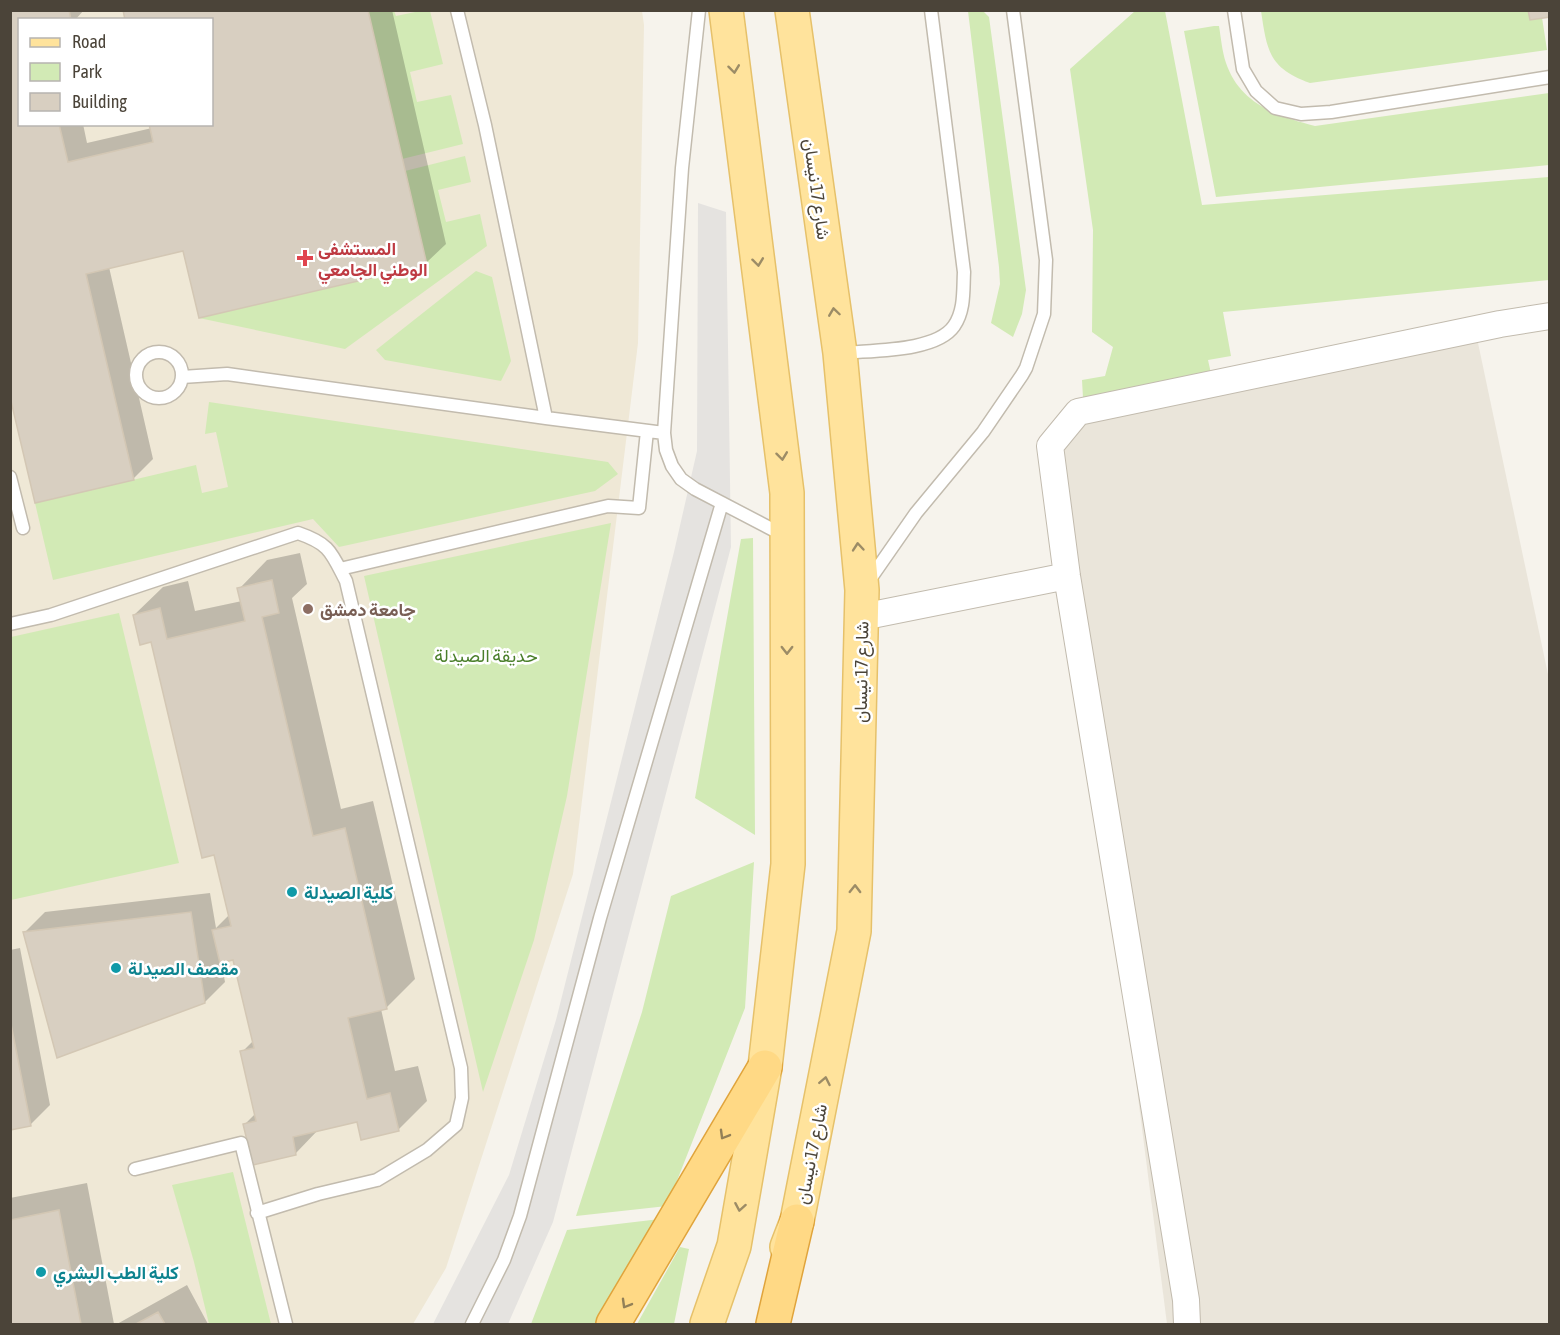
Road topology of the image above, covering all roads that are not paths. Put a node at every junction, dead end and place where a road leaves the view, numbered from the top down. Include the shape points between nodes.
1 (457, 10) edge
2 (699, 10) edge
3 (726, 10) edge
4 (792, 10) edge
5 (931, 10) edge
6 (1013, 10) edge
7 (1234, 10) edge
8 (1550, 77) edge
9 (1550, 316) edge
10 (840, 353) junction
11 (182, 377) dead end
12 (546, 418) junction
13 (646, 431) junction
14 (664, 433) junction
15 (10, 477) edge
16 (722, 503) junction
17 (23, 528) dead end
18 (787, 537) junction
19 (340, 569) junction
20 (1067, 576) junction
21 (862, 604) junction
22 (10, 624) edge
23 (765, 1067) junction
24 (135, 1168) dead end
25 (257, 1213) junction
26 (797, 1221) junction
27 (286, 1324) edge
28 (472, 1324) edge
29 (614, 1324) edge
30 (707, 1324) edge
31 (757, 1324) edge
32 (773, 1324) edge
33 (1187, 1324) edge

1 - 12 lane
2 - 14 lane via 682,168
3 -> 18 main road via 785,481
10 -> 4 main road, شارع 17 نيسان
5 - 10 lane via 964,272 963,302 954,326 932,342
6 - 21 lane via 1046,260 1044,314 1022,375 983,432 916,513
7 - 8 lane via 1243,69 1256,91 1275,108 1301,114
9 - 20 street via 1078,412 1050,446
21 -> 10 main road, شارع 17 نيسان
11 - 12 lane via 227,374
12 - 13 lane
13 - 14 lane
13 - 19 lane via 639,508 609,506
14 - 16 lane via 666,450 681,479
15 - 17 lane
16 - 18 lane
16 - 28 lane via 600,918 520,1215 504,1260
18 -> 23 main road via 788,864
19 - 22 lane via 319,540 298,532 51,615
19 - 25 lane via 346,581 461,1068 462,1098 456,1125 427,1149 377,1180
20 - 21 street
20 - 33 street
26 -> 21 main road, شارع 17 نيسان via 854,931
23 -> 29 highway
23 -> 30 main road via 734,1246
24 - 25 lane via 241,1143
25 - 27 lane
26 - 31 main road, شارع 17 نيسان
26 - 32 highway

